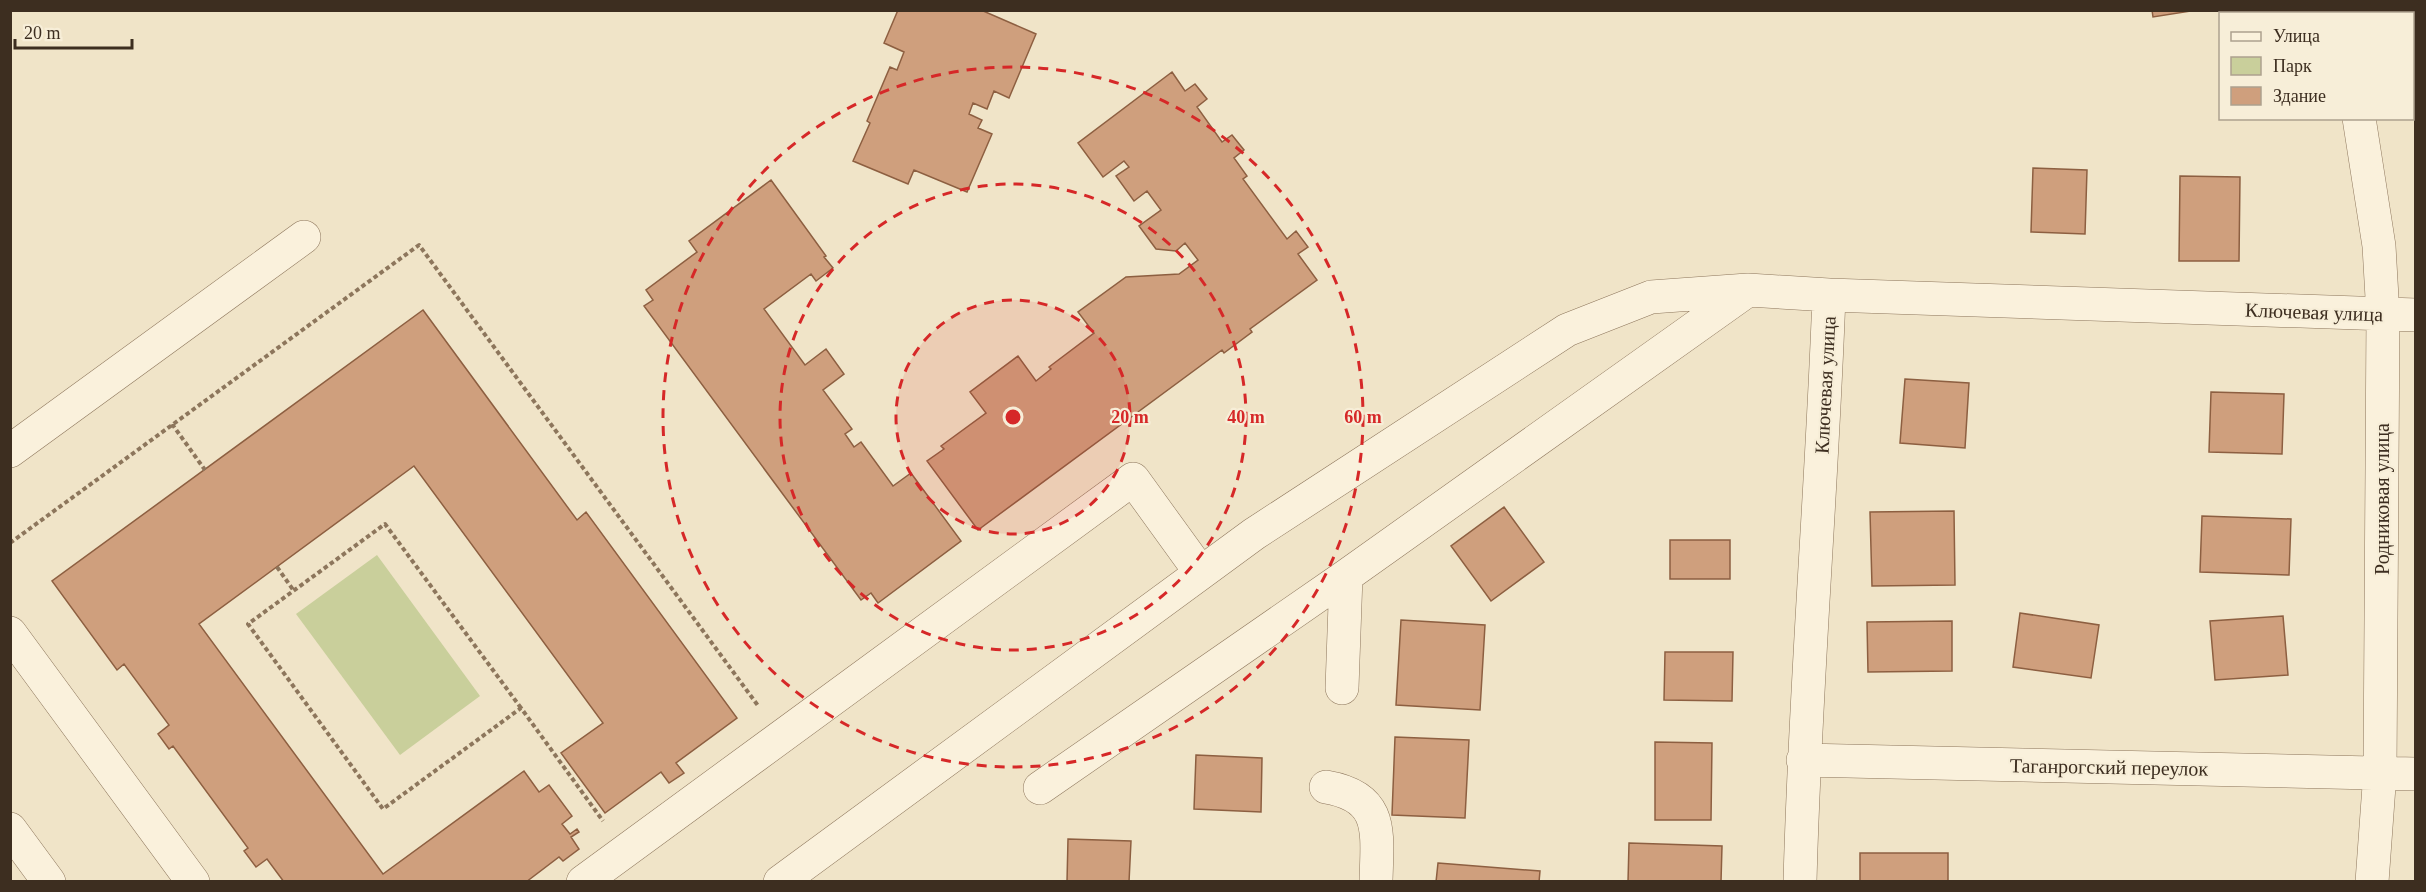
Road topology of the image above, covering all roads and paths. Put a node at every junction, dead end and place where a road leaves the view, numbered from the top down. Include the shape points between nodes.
1 (2359, 120) edge
2 (304, 237) dead end
3 (1748, 290) junction
4 (1829, 294) junction
5 (2383, 315) junction
6 (2415, 315) edge
7 (172, 424) junction
8 (10, 452) edge
9 (205, 470) dead end
10 (10, 543) edge
11 (277, 567) dead end
12 (1201, 573) junction
13 (1346, 576) junction
14 (294, 591) junction
15 (10, 633) edge
16 (1342, 688) dead end
17 (521, 708) junction
18 (780, 737) junction
19 (1803, 760) junction
20 (2380, 772) junction
21 (2415, 774) edge
22 (1326, 787) dead end
23 (1040, 788) dead end
24 (10, 829) edge
25 (625, 850) junction
26 (49, 882) edge
27 (193, 882) edge
28 (583, 882) edge
29 (780, 882) edge
30 (1376, 882) edge
31 (1800, 882) edge
32 (2372, 882) edge

1 - 5 street, Родниковая улица via 2379,246
2 - 8 street
3 - 4 street
3 - 12 street via 1651,297 1567,330 1254,534
3 - 13 street
4 - 5 street, Ключевая улица
4 - 19 street, Ключевая улица
5 - 6 street, Ключевая улица
5 - 20 street, Родниковая улица
7 - 9 path
7 - 10 path
7 - 18 path via 419,245
11 - 14 path
12 - 18 street via 1132,479
12 - 29 street
13 - 16 street
13 - 23 street
14 - 17 path via 385,524
14 - 17 path via 248,624 384,809
15 - 27 street
17 - 25 path
18 - 25 street
19 - 20 street, Таганрогский переулок
19 - 31 street, Ключевая улица
20 - 21 street, Таганрогский переулок
20 - 32 street, Родниковая улица
22 - 30 street via 1346,790 1367,804 1377,831
24 - 26 street
25 - 28 street

